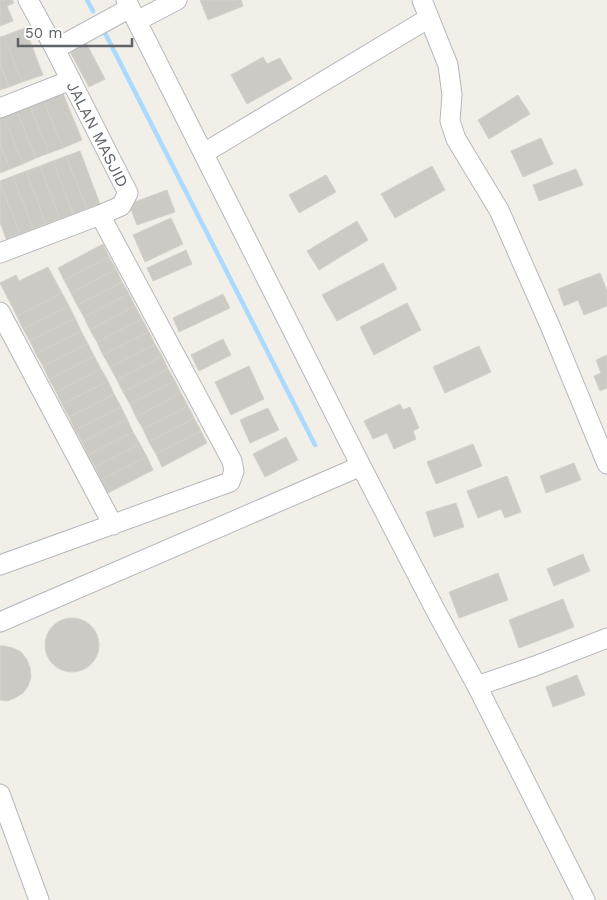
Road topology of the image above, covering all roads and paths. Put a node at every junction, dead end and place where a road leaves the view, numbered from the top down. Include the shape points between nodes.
1 (28, 0) edge
2 (177, 0) edge
3 (422, 0) edge
4 (131, 10) edge
5 (429, 18) junction
6 (55, 49) junction
7 (71, 80) junction
8 (0, 108) edge
9 (204, 153) junction
10 (100, 215) junction
11 (0, 253) edge
12 (0, 312) edge
13 (607, 464) edge
14 (361, 466) junction
15 (113, 525) junction
16 (1, 563) edge
17 (0, 622) edge
18 (607, 638) edge
19 (477, 686) junction
20 (0, 794) edge
21 (39, 900) edge
22 (585, 900) edge

1 - 6 street, JALAN MASJID
2 - 4 street
3 - 5 street
4 - 6 street
4 - 9 street
5 - 9 street
5 - 13 street via 448,65 452,96 450,121 456,139 499,210
6 - 7 street, JALAN MASJID
7 - 8 street
7 - 10 street, JALAN MASJID via 128,193 121,206
9 - 14 street
10 - 11 street, JALAN MASJID
10 - 15 street via 232,460 234,471 230,482
12 - 15 street
14 - 17 street
14 - 19 street
15 - 16 street
18 - 19 street
19 - 22 street
20 - 21 street

